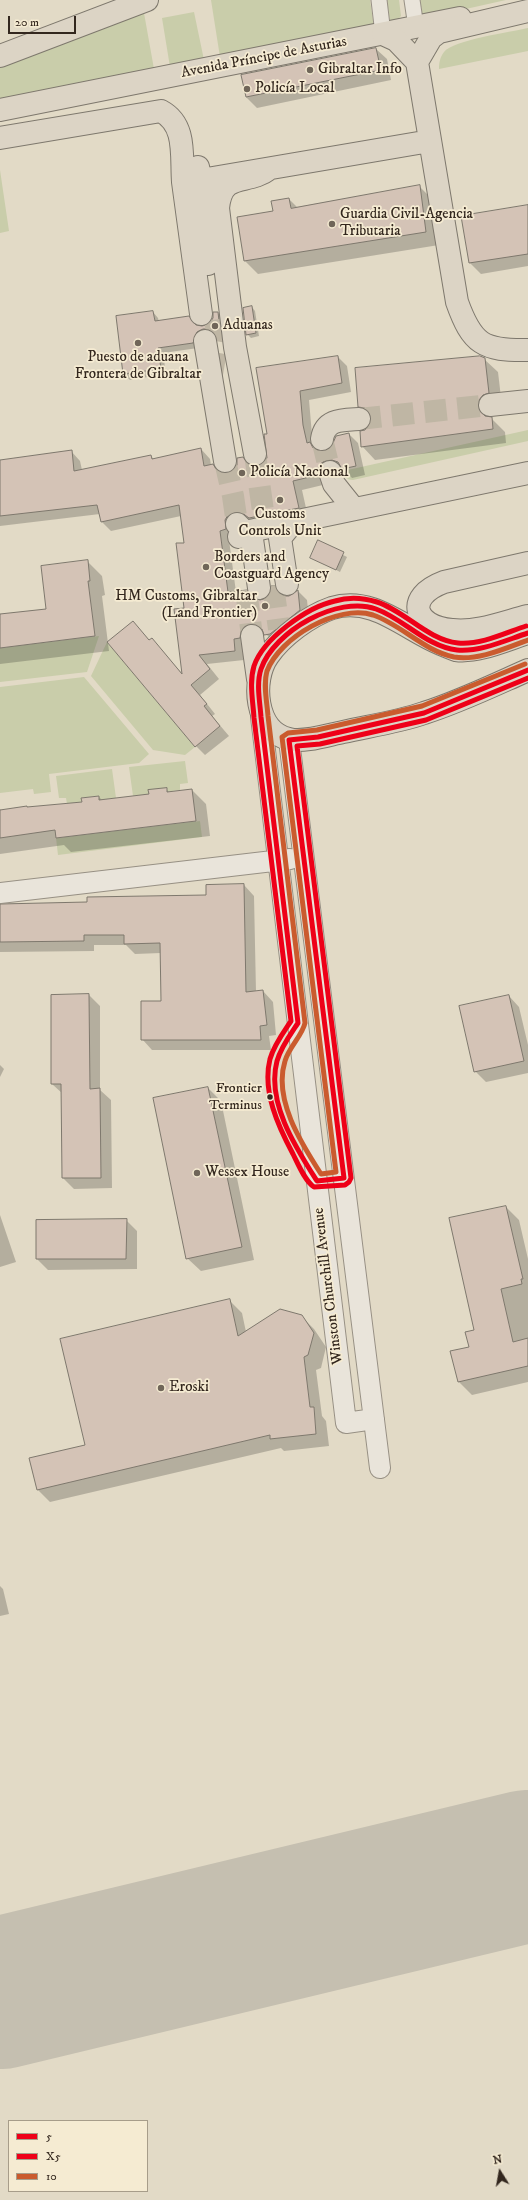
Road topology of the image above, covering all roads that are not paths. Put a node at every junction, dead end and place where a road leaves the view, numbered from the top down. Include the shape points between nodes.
1 (147, 0) edge
2 (378, 0) edge
3 (412, 0) edge
4 (528, 4) edge
5 (528, 12) edge
6 (416, 27) junction
7 (383, 34) junction
8 (0, 56) edge
9 (417, 62) junction
10 (0, 110) edge
11 (0, 138) edge
12 (430, 141) junction
13 (184, 154) junction
14 (269, 169) junction
15 (201, 180) junction
16 (204, 341) dead end
17 (528, 350) edge
18 (528, 401) edge
19 (490, 405) tunnel mouth
20 (359, 418) tunnel mouth
21 (322, 439) dead end
22 (255, 454) tunnel mouth
23 (225, 461) tunnel mouth
24 (330, 472) tunnel mouth
25 (528, 473) edge
26 (354, 509) junction
27 (294, 521) junction
28 (267, 522) junction
29 (528, 564) edge
30 (266, 587) junction
31 (528, 616) edge
32 (528, 633) edge
33 (528, 670) edge
34 (262, 717) junction
35 (289, 740) junction
36 (304, 857) junction
37 (278, 861) junction
38 (0, 894) edge
39 (374, 1419) junction
40 (380, 1468) dead end

1 - 8 main road
2 - 7 street
3 - 6 street
4 - 6 main road, Avenida Príncipe de Asturias
5 - 9 main road via 439,32 431,38
6 - 7 main road, Avenida Príncipe de Asturias
7 - 9 main road via 396,40
7 - 10 main road, Avenida Príncipe de Asturias
9 - 12 main road
11 - 13 main road via 160,111 171,117 177,126
12 - 14 main road
12 - 17 main road via 457,302 465,325 488,347 501,351
13 - 15 main road via 193,160
13 - 15 main road via 183,182 207,313
14 - 15 main road
14 - 22 main road via 254,177 236,180 225,187 219,194 218,208 236,354
16 - 23 main road
18 - 19 main road
20 - 21 main road via 340,420 331,424 324,430
24 - 26 main road via 334,484
25 - 26 main road
26 - 27 main road
27 - 28 main road
27 - 30 main road via 280,538
28 - 30 main road
28 - 30 main road via 240,531
29 - 31 main road via 437,585 422,594 418,604 420,614 428,624 454,630 469,630
32 - 34 main road, Winston Churchill Avenue via 482,648 456,650 432,640 376,609 354,606 332,608 277,634 261,668 258,681
33 - 35 main road via 424,713 318,738
34 - 35 main road via 272,732
34 - 37 street, Winston Churchill Avenue
35 - 36 street, Winston Churchill Avenue
36 - 37 street
36 - 39 street, Winston Churchill Avenue
37 - 38 street
37 - 39 street, Winston Churchill Avenue via 346,1423
39 - 40 street, Winston Churchill Avenue

